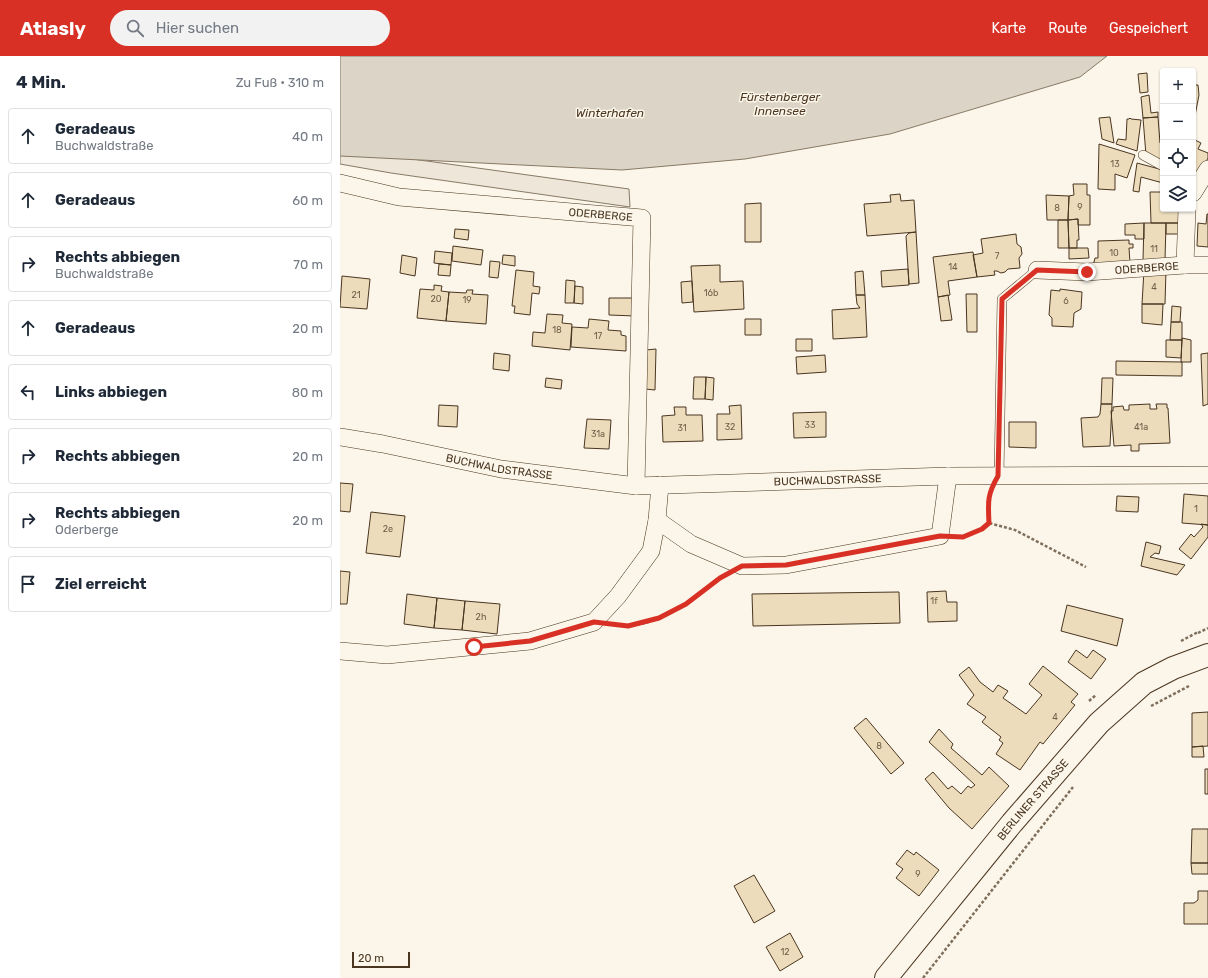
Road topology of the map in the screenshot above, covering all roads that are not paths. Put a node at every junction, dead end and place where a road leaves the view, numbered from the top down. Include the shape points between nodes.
1 (1143, 156) dead end
2 (1160, 164) edge
3 (1208, 170) edge
4 (340, 183) edge
5 (1196, 185) edge
6 (1187, 212) edge
7 (1185, 265) junction
8 (1208, 265) edge
9 (1037, 270) joint
10 (340, 437) edge
11 (1208, 475) edge
12 (948, 476) junction
13 (998, 476) junction
14 (660, 485) junction
15 (636, 486) junction
16 (657, 520) junction
17 (340, 651) edge
18 (1208, 655) edge
19 (886, 978) edge

1 - 2 lane
3 - 5 street
4 - 15 street, ODERBERGE via 399,197 642,218
6 - 7 street
7 - 8 street, ODERBERGE
7 - 9 street, ODERBERGE via 1087,272
9 - 13 lane via 1002,299
10 - 15 street, BUCHWALDSTRASSE via 501,469
11 - 13 street, BUCHWALDSTRASSE
12 - 13 street, BUCHWALDSTRASSE
12 - 14 street, BUCHWALDSTRASSE
12 - 16 street via 940,536 786,565 742,566 691,544
14 - 15 street, BUCHWALDSTRASSE
14 - 16 street
16 - 17 street via 652,551 618,596 594,622 530,641 387,655
18 - 19 main road, BERLINER STRASSE via 1173,668 1144,683 1099,723 1012,823

